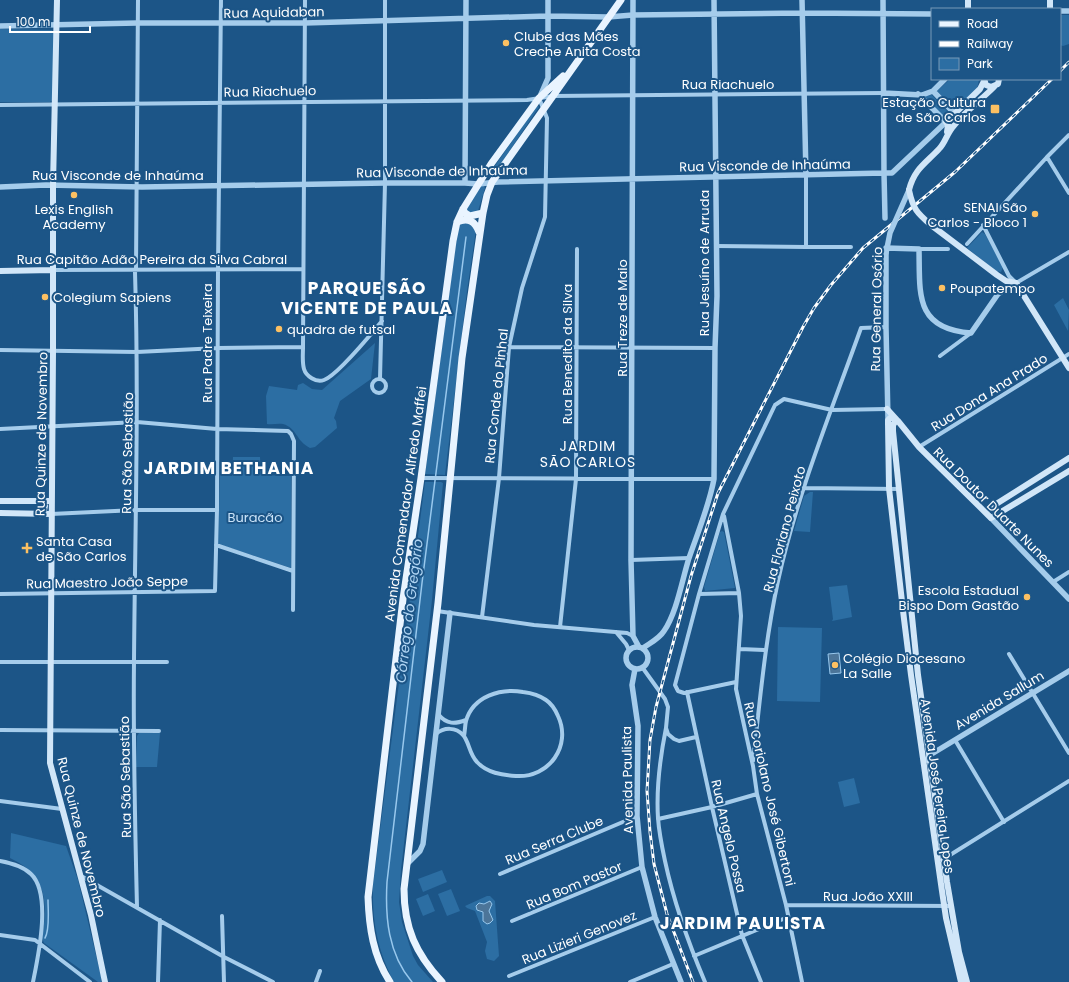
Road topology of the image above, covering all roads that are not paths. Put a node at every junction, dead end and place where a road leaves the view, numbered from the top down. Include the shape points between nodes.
1 (57, 0) edge
2 (138, 0) edge
3 (221, 0) edge
4 (305, 0) edge
5 (385, 0) edge
6 (466, 0) edge
7 (548, 0) edge
8 (621, 0) edge
9 (633, 0) edge
10 (714, 0) edge
11 (802, 0) edge
12 (883, 0) edge
13 (802, 13) junction
14 (883, 13) junction
15 (714, 14) junction
16 (931, 14) edge
17 (633, 15) junction
18 (548, 16) junction
19 (608, 17) junction
20 (466, 19) junction
21 (385, 21) junction
22 (137, 23) junction
23 (305, 23) junction
24 (221, 24) junction
25 (0, 26) edge
26 (57, 26) junction
27 (574, 66) junction
28 (944, 80) edge
29 (984, 80) edge
30 (999, 80) edge
31 (994, 87) junction
32 (933, 91) junction
33 (884, 93) junction
34 (804, 94) junction
35 (918, 94) junction
36 (714, 95) junction
37 (553, 96) junction
38 (633, 96) junction
39 (539, 98) junction
40 (466, 100) junction
41 (385, 101) junction
42 (305, 102) junction
43 (137, 103) junction
44 (220, 103) junction
45 (0, 105) edge
46 (54, 105) junction
47 (544, 109) junction
48 (955, 114) junction
49 (946, 122) junction
50 (1069, 136) edge
51 (942, 145) junction
52 (1047, 157) junction
53 (884, 174) junction
54 (806, 175) junction
55 (716, 177) junction
56 (632, 178) junction
57 (546, 181) junction
58 (492, 182) junction
59 (385, 183) junction
60 (465, 183) junction
61 (304, 184) junction
62 (478, 184) junction
63 (53, 185) junction
64 (219, 186) junction
65 (0, 187) edge
66 (136, 187) junction
67 (909, 190) junction
68 (1069, 193) edge
69 (463, 210) junction
70 (483, 213) junction
71 (885, 218) dead end
72 (457, 222) junction
73 (983, 225) junction
74 (480, 232) junction
75 (967, 244) dead end
76 (716, 246) junction
77 (806, 247) junction
78 (851, 247) dead end
79 (919, 249) junction
80 (948, 249) dead end
81 (577, 250) dead end
82 (886, 251) junction
83 (1069, 252) edge
84 (218, 269) junction
85 (303, 269) junction
86 (53, 270) junction
87 (136, 270) junction
88 (0, 271) edge
89 (1016, 283) junction
90 (382, 320) junction
91 (886, 327) junction
92 (971, 333) junction
93 (303, 347) junction
94 (509, 347) junction
95 (576, 347) junction
96 (218, 348) junction
97 (633, 348) junction
98 (715, 348) junction
99 (0, 350) edge
100 (53, 351) junction
101 (137, 352) junction
102 (1069, 354) edge
103 (940, 356) dead end
104 (1063, 358) junction
105 (1069, 368) edge
106 (380, 379) dead end
107 (887, 409) junction
108 (832, 410) junction
109 (137, 422) junction
110 (892, 422) junction
111 (52, 426) junction
112 (0, 429) edge
113 (217, 429) junction
114 (919, 447) junction
115 (1069, 458) edge
116 (1069, 471) edge
117 (425, 478) junction
118 (447, 478) junction
119 (498, 478) junction
120 (714, 478) junction
121 (576, 479) junction
122 (632, 479) junction
123 (803, 488) junction
124 (889, 488) junction
125 (899, 489) junction
126 (0, 501) edge
127 (41, 501) junction
128 (51, 501) junction
129 (136, 510) junction
130 (217, 510) junction
131 (985, 511) junction
132 (0, 513) edge
133 (40, 514) junction
134 (51, 514) junction
135 (724, 514) junction
136 (991, 518) junction
137 (216, 545) junction
138 (689, 558) junction
139 (631, 560) junction
140 (293, 571) junction
141 (1069, 572) edge
142 (1053, 582) junction
143 (135, 591) junction
144 (215, 591) joint
145 (51, 593) junction
146 (739, 593) junction
147 (0, 594) edge
148 (699, 594) junction
149 (1069, 599) edge
150 (293, 610) dead end
151 (436, 611) junction
152 (450, 613) junction
153 (482, 617) junction
154 (560, 627) junction
155 (616, 632) junction
156 (633, 636) junction
157 (641, 648) junction
158 (740, 649) junction
159 (629, 650) junction
160 (765, 650) junction
161 (1009, 654) dead end
162 (0, 662) edge
163 (50, 662) junction
164 (134, 662) junction
165 (167, 662) dead end
166 (642, 668) junction
167 (635, 669) junction
168 (1069, 671) edge
169 (911, 675) junction
170 (918, 675) junction
171 (736, 682) junction
172 (687, 692) junction
173 (1032, 692) junction
174 (438, 714) junction
175 (466, 720) junction
176 (666, 728) junction
177 (0, 730) edge
178 (50, 731) junction
179 (159, 731) dead end
180 (134, 732) junction
181 (436, 734) junction
182 (464, 736) junction
183 (696, 737) junction
184 (954, 740) junction
185 (1069, 753) edge
186 (930, 755) junction
187 (753, 766) junction
188 (924, 766) junction
189 (1069, 781) edge
190 (757, 794) junction
191 (0, 801) edge
192 (712, 807) junction
193 (62, 809) junction
194 (637, 816) junction
195 (658, 819) junction
196 (1004, 822) junction
197 (941, 860) junction
198 (0, 861) edge
199 (407, 865) junction
200 (642, 867) junction
201 (500, 874) dead end
202 (80, 875) junction
203 (786, 905) junction
204 (947, 906) junction
205 (137, 907) junction
206 (222, 916) dead end
207 (655, 917) junction
208 (788, 917) junction
209 (160, 920) junction
210 (512, 922) dead end
211 (0, 935) edge
212 (742, 935) junction
213 (41, 944) junction
214 (694, 956) junction
215 (224, 957) junction
216 (673, 964) junction
217 (320, 971) dead end
218 (509, 976) dead end
219 (33, 982) edge
220 (90, 982) edge
221 (105, 982) edge
222 (158, 982) edge
223 (224, 982) edge
224 (273, 982) edge
225 (316, 982) edge
226 (390, 982) edge
227 (442, 982) edge
228 (630, 982) edge
229 (681, 982) edge
230 (705, 982) edge
231 (761, 982) edge
232 (802, 982) edge
233 (961, 982) edge
234 (967, 982) edge

1 - 26 main road, Rua Quinze de Novembro
2 - 22 street, Rua São Sebastião
3 - 24 street, Rua Padre Teixeira
4 - 23 street
5 - 21 street
6 - 20 street
7 - 18 street
8 - 19 main road, Avenida Comendador Alfredo Maffei
9 - 17 street, Rua Treze de Maio
10 - 15 street, Rua Jesuíno de Arruda
11 - 13 street
12 - 14 street
13 - 14 street, Rua Aquidaban
13 - 15 street, Rua Aquidaban
13 - 34 street
14 - 16 street, Rua Aquidaban
14 - 33 street
15 - 17 street, Rua Aquidaban
15 - 36 street, Rua Jesuíno de Arruda
17 - 19 street, Rua Aquidaban
17 - 38 street, Rua Treze de Maio
18 - 19 street, Rua Aquidaban
18 - 20 street, Rua Aquidaban
18 - 39 street via 548,78
19 - 27 main road, Avenida Comendador Alfredo Maffei
20 - 21 street, Rua Aquidaban
20 - 40 street
21 - 23 street, Rua Aquidaban
21 - 41 street
22 - 24 street, Rua Aquidaban
22 - 26 street, Rua Aquidaban
22 - 43 street, Rua São Sebastião
23 - 24 street, Rua Aquidaban
23 - 42 street
24 - 44 street, Rua Padre Teixeira
25 - 26 street, Rua Aquidaban
26 - 46 main road, Rua Quinze de Novembro
27 - 37 main road, Avenida Comendador Alfredo Maffei
27 - 39 main road, Avenida Comendador Alfredo Maffei
28 - 32 street
29 - 31 main road via 986,85
29 - 48 main road via 980,89
30 - 31 main road
31 - 51 main road via 955,124
32 - 35 street, Rua Riachuelo
32 - 48 street
33 - 34 street, Rua Riachuelo
33 - 35 street, Rua Riachuelo
33 - 53 street
34 - 36 street, Rua Riachuelo
34 - 54 street
35 - 49 street
36 - 38 street, Rua Riachuelo
36 - 55 street, Rua Jesuíno de Arruda
37 - 38 street, Rua Riachuelo
37 - 39 street, Rua Riachuelo
37 - 47 main road, Avenida Comendador Alfredo Maffei
38 - 56 street, Rua Treze de Maio
39 - 40 street, Rua Riachuelo
39 - 47 street
39 - 62 main road, Avenida Comendador Alfredo Maffei
40 - 41 street, Rua Riachuelo
40 - 60 street
41 - 42 street, Rua Riachuelo
41 - 59 street
42 - 44 street, Rua Riachuelo
42 - 61 street
43 - 44 street, Rua Riachuelo
43 - 46 street, Rua Riachuelo
43 - 66 street, Rua São Sebastião
44 - 64 street, Rua Padre Teixeira
45 - 46 street, Rua Riachuelo
46 - 63 main road, Rua Quinze de Novembro
47 - 57 street, Rua Conde do Pinhal via 547,118
47 - 58 main road, Avenida Comendador Alfredo Maffei
48 - 49 main road
49 - 51 main road via 948,128
49 - 53 street via 892,172
50 - 52 street
51 - 67 main road via 919,168
52 - 68 street
52 - 73 street
53 - 54 street, Rua Visconde de Inhaúma
53 - 71 street
54 - 55 street, Rua Visconde de Inhaúma
54 - 77 street
55 - 56 street, Rua Visconde de Inhaúma
55 - 76 street, Rua Jesuíno de Arruda
56 - 57 street, Rua Visconde de Inhaúma
56 - 97 street, Rua Treze de Maio
57 - 58 street, Rua Visconde de Inhaúma
57 - 94 street, Rua Conde do Pinhal via 546,217 522,288
58 - 62 street, Rua Visconde de Inhaúma
58 - 70 main road, Avenida Comendador Alfredo Maffei
59 - 60 street, Rua Visconde de Inhaúma
59 - 61 street, Rua Visconde de Inhaúma
59 - 90 street
60 - 62 street, Rua Visconde de Inhaúma
61 - 64 street, Rua Visconde de Inhaúma
61 - 85 street
62 - 69 main road, Avenida Comendador Alfredo Maffei
63 - 65 street, Rua Visconde de Inhaúma
63 - 66 street, Rua Visconde de Inhaúma
63 - 86 main road, Rua Quinze de Novembro
64 - 66 street, Rua Visconde de Inhaúma
64 - 84 street, Rua Padre Teixeira
66 - 87 street, Rua São Sebastião
67 - 82 street, Rua General Osório, bridge via 890,233
67 - 89 main road, bridge via 916,212 997,275 1006,281
69 - 70 main road via 470,216
69 - 72 main road, Avenida Comendador Alfredo Maffei
70 - 74 main road, Avenida Comendador Alfredo Maffei
72 - 74 main road via 468,220 476,224
72 - 117 main road, Avenida Comendador Alfredo Maffei
73 - 75 street
73 - 89 street via 1009,276
74 - 118 main road, Avenida Comendador Alfredo Maffei
76 - 77 street
76 - 98 street, Rua Jesuíno de Arruda
77 - 78 street
79 - 80 street
79 - 82 street
79 - 92 street via 920,293 927,312 934,321 945,328
81 - 95 street, Rua Benedito da Silva
82 - 91 street, Rua General Osório
83 - 89 street
84 - 85 street, Rua Capitão Adão Pereira da Silva Cabral
84 - 87 street, Rua Capitão Adão Pereira da Silva Cabral
84 - 96 street, Rua Padre Teixeira
85 - 93 street
86 - 87 street, Rua Capitão Adão Pereira da Silva Cabral
86 - 88 main road, Rua Capitão Adão Pereira da Silva Cabral
86 - 100 main road, Rua Quinze de Novembro
87 - 101 street, Rua São Sebastião
89 - 92 street via 998,294
89 - 104 main road
90 - 93 street via 345,362 324,380 311,378 304,370
90 - 106 street
91 - 107 street, Rua General Osório
91 - 108 street, Rua Floriano Peixoto via 861,328
92 - 103 street
93 - 96 street
94 - 95 street
94 - 119 street, Rua Conde do Pinhal
95 - 97 street
95 - 121 street, Rua Benedito da Silva
96 - 101 street
96 - 113 street, Rua Padre Teixeira
97 - 98 street
97 - 122 street, Rua Treze de Maio
98 - 120 street, Rua Jesuíno de Arruda
99 - 100 street
100 - 101 street
100 - 111 main road, Rua Quinze de Novembro
101 - 109 street, Rua São Sebastião
102 - 104 street, Rua Dona Ana Prado
104 - 105 main road
104 - 114 street, Rua Dona Ana Prado
107 - 108 street
107 - 110 main road
107 - 110 street, Avenida José Pereira Lopes
108 - 123 street, Rua Floriano Peixoto
108 - 135 street via 784,399 779,401
109 - 111 street
109 - 113 street
109 - 129 street, Rua São Sebastião
110 - 114 main road, Rua Doutor Duarte Nunes via 905,429
110 - 124 main road, Avenida José Pereira Lopes
110 - 125 main road, Avenida José Pereira Lopes
111 - 112 street
111 - 128 main road, Rua Quinze de Novembro
113 - 130 street, Rua Padre Teixeira
113 - 140 street via 288,431 291,434 294,441
114 - 131 main road, Rua Doutor Duarte Nunes
115 - 131 main road
116 - 136 main road
117 - 118 street
117 - 226 main road, Avenida Comendador Alfredo Maffei via 403,599 368,897 369,923 377,958
118 - 119 street
118 - 151 main road, Avenida Comendador Alfredo Maffei
119 - 121 street
119 - 153 street, Rua Conde do Pinhal
120 - 122 street
120 - 138 street
121 - 122 street
121 - 154 street, Rua Benedito da Silva
122 - 139 street, Rua Treze de Maio
123 - 124 street
123 - 160 street, Rua Floriano Peixoto via 778,580
124 - 125 street
124 - 169 main road, Avenida José Pereira Lopes
125 - 170 main road, Avenida José Pereira Lopes
126 - 127 main road
127 - 128 main road
127 - 133 main road via 45,506
128 - 134 main road, Rua Quinze de Novembro
129 - 130 street
129 - 134 street
129 - 143 street, Rua São Sebastião
130 - 137 street, Rua Padre Teixeira
131 - 136 main road, Rua Doutor Duarte Nunes
132 - 133 main road
133 - 134 main road
134 - 145 main road, Rua Quinze de Novembro
135 - 146 street, Rua Coriolano José Gibertoni
135 - 148 street
136 - 142 street, Rua Doutor Duarte Nunes
137 - 140 street
137 - 144 street, Rua Padre Teixeira
138 - 139 street
138 - 157 street via 671,618 664,632
139 - 156 street, Rua Treze de Maio
140 - 150 street
141 - 142 street
142 - 149 street, Rua Doutor Duarte Nunes
143 - 144 street, Rua Maestro João Seppe
143 - 145 street, Rua Maestro João Seppe
143 - 164 street, Rua São Sebastião
145 - 147 street, Rua Maestro João Seppe
145 - 163 main road, Rua Quinze de Novembro
146 - 148 street
146 - 158 street, Rua Coriolano José Gibertoni
148 - 172 street via 675,681 678,691
151 - 152 street
151 - 199 main road, Avenida Comendador Alfredo Maffei
152 - 153 street
152 - 174 street
153 - 154 street
154 - 155 street
155 - 156 street
155 - 159 street
156 - 157 street, Rua Treze de Maio
157 - 159 street
157 - 166 street via 648,658
158 - 160 street
158 - 171 street, Rua Coriolano José Gibertoni
159 - 167 street via 626,661
160 - 187 street, Rua Floriano Peixoto
161 - 173 street
162 - 163 street
163 - 164 street
163 - 178 main road, Rua Quinze de Novembro
164 - 165 street
164 - 180 street, Rua São Sebastião
166 - 167 street
166 - 176 street via 665,699 668,707
167 - 194 street, Avenida Paulista via 632,685 638,726
168 - 173 street, Avenida Sallum
169 - 170 main road
169 - 188 main road, Avenida José Pereira Lopes
170 - 186 main road, Avenida José Pereira Lopes
171 - 172 street
171 - 187 street, Rua Coriolano José Gibertoni
172 - 183 street, Rua Angelo Possa
173 - 184 street, Avenida Sallum
173 - 185 street
174 - 175 street via 451,723 457,724
174 - 181 street
175 - 182 street
175 - 182 street via 482,699 494,692 505,690 529,693 540,696 556,711 560,720 562,740 556,757 550,764 534,773 518,776 482,767 471,755
176 - 183 street via 670,736 677,740
176 - 195 street via 659,761
177 - 178 street
178 - 180 street
178 - 193 main road, Rua Quinze de Novembro via 50,763
179 - 180 street
180 - 205 street, Rua São Sebastião
181 - 182 street via 440,730 450,729
181 - 199 street via 423,844
183 - 192 street, Rua Angelo Possa
184 - 186 street, Avenida Sallum
184 - 196 street
186 - 188 street, Avenida Sallum
186 - 197 main road, Avenida José Pereira Lopes
187 - 190 street, Rua Coriolano José Gibertoni
188 - 197 main road, Avenida José Pereira Lopes
189 - 196 street
190 - 192 street
190 - 203 street, Rua Coriolano José Gibertoni
191 - 193 street
192 - 195 street
192 - 212 street, Rua Angelo Possa
193 - 202 main road, Rua Quinze de Novembro
194 - 200 street, Avenida Paulista
194 - 201 street, Rua Serra Clube
195 - 214 street via 672,890
196 - 197 street
197 - 204 main road, Avenida José Pereira Lopes
198 - 213 street via 10,862 31,874 39,886 42,906
199 - 227 main road, Avenida Comendador Alfredo Maffei via 404,889 406,917 420,954
200 - 207 street, Avenida Paulista
200 - 210 street, Rua Bom Pastor
202 - 205 street
202 - 221 main road, Rua Quinze de Novembro
203 - 204 street, Rua João XXIII
203 - 208 street, Rua Coriolano José Gibertoni
204 - 233 main road, Avenida José Pereira Lopes
204 - 234 main road, Avenida José Pereira Lopes
205 - 209 street
206 - 215 street
207 - 216 street, Avenida Paulista
207 - 218 street, Rua Lizieri Genovez
208 - 212 street
208 - 232 street, Rua Coriolano José Gibertoni
209 - 215 street
209 - 222 street
211 - 213 street via 31,938
212 - 214 street
212 - 231 street, Rua Angelo Possa
213 - 219 street
213 - 220 street
214 - 230 street
215 - 223 street
215 - 224 street
216 - 228 street
216 - 229 street, Avenida Paulista
217 - 225 street

